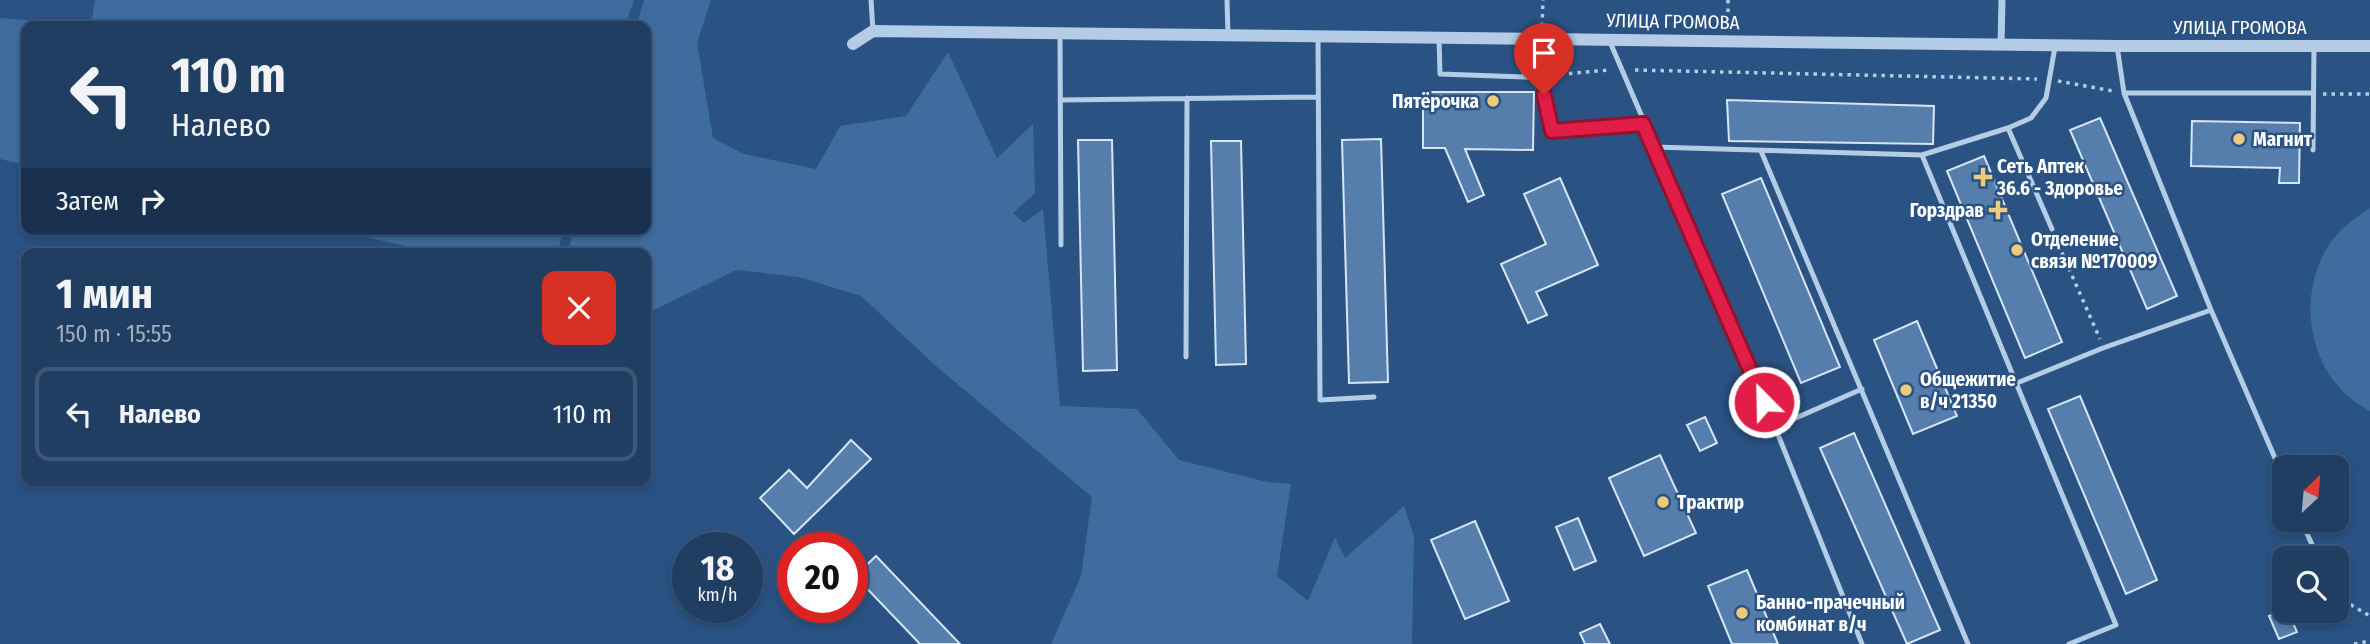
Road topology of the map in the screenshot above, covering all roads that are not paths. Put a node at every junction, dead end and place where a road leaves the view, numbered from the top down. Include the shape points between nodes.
1 (871, 0) edge
2 (1227, 0) edge
3 (2001, 0) edge
4 (873, 31) junction
5 (1059, 33) junction
6 (1228, 35) junction
7 (1318, 36) junction
8 (1439, 37) junction
9 (1526, 38) junction
10 (1608, 39) junction
11 (853, 44) dead end
12 (2001, 44) junction
13 (2056, 44) junction
14 (2116, 46) junction
15 (2314, 46) junction
16 (2370, 46) edge
17 (1524, 77) junction
18 (2124, 93) junction
19 (2314, 93) junction
20 (1318, 97) junction
21 (1187, 99) junction
22 (1060, 100) junction
23 (1643, 124) junction
24 (2008, 128) junction
25 (1654, 147) junction
26 (2313, 150) dead end
27 (1761, 151) junction
28 (1922, 155) junction
29 (2052, 229) road end
30 (1061, 245) dead end
31 (2211, 310) junction
32 (1186, 357) dead end
33 (2017, 383) junction
34 (1862, 389) junction
35 (1374, 397) dead end
36 (1775, 427) junction
37 (2274, 455) edge
38 (1862, 644) edge
39 (1968, 644) edge
40 (2069, 644) edge

1 - 4 lane
2 - 6 lane
3 - 12 street
4 - 5 street, УЛИЦА ГРОМОВА
4 - 11 street
5 - 6 street, УЛИЦА ГРОМОВА
5 - 22 lane
6 - 7 street, УЛИЦА ГРОМОВА
7 - 8 street, УЛИЦА ГРОМОВА
7 - 20 lane
8 - 9 street, УЛИЦА ГРОМОВА
8 - 17 lane via 1440,74
9 - 10 street, УЛИЦА ГРОМОВА
9 - 17 lane
10 - 12 street, УЛИЦА ГРОМОВА
10 - 23 lane
12 - 13 street, УЛИЦА ГРОМОВА
13 - 14 street, УЛИЦА ГРОМОВА
13 - 24 lane via 2046,98 2031,118
14 - 15 street, УЛИЦА ГРОМОВА
14 - 18 lane
15 - 16 street, УЛИЦА ГРОМОВА
15 - 19 lane
17 - 23 lane via 1539,76 1552,131
18 - 19 lane
18 - 31 lane
19 - 26 lane
20 - 21 lane
20 - 35 lane via 1320,400
21 - 22 lane
21 - 32 lane
22 - 30 lane
23 - 25 lane
24 - 28 lane
24 - 29 lane
25 - 27 lane
25 - 36 lane
27 - 28 lane
27 - 34 lane
28 - 33 lane
31 - 33 lane
31 - 37 lane
33 - 40 lane via 2116,625
34 - 36 lane
34 - 39 lane
36 - 38 lane

